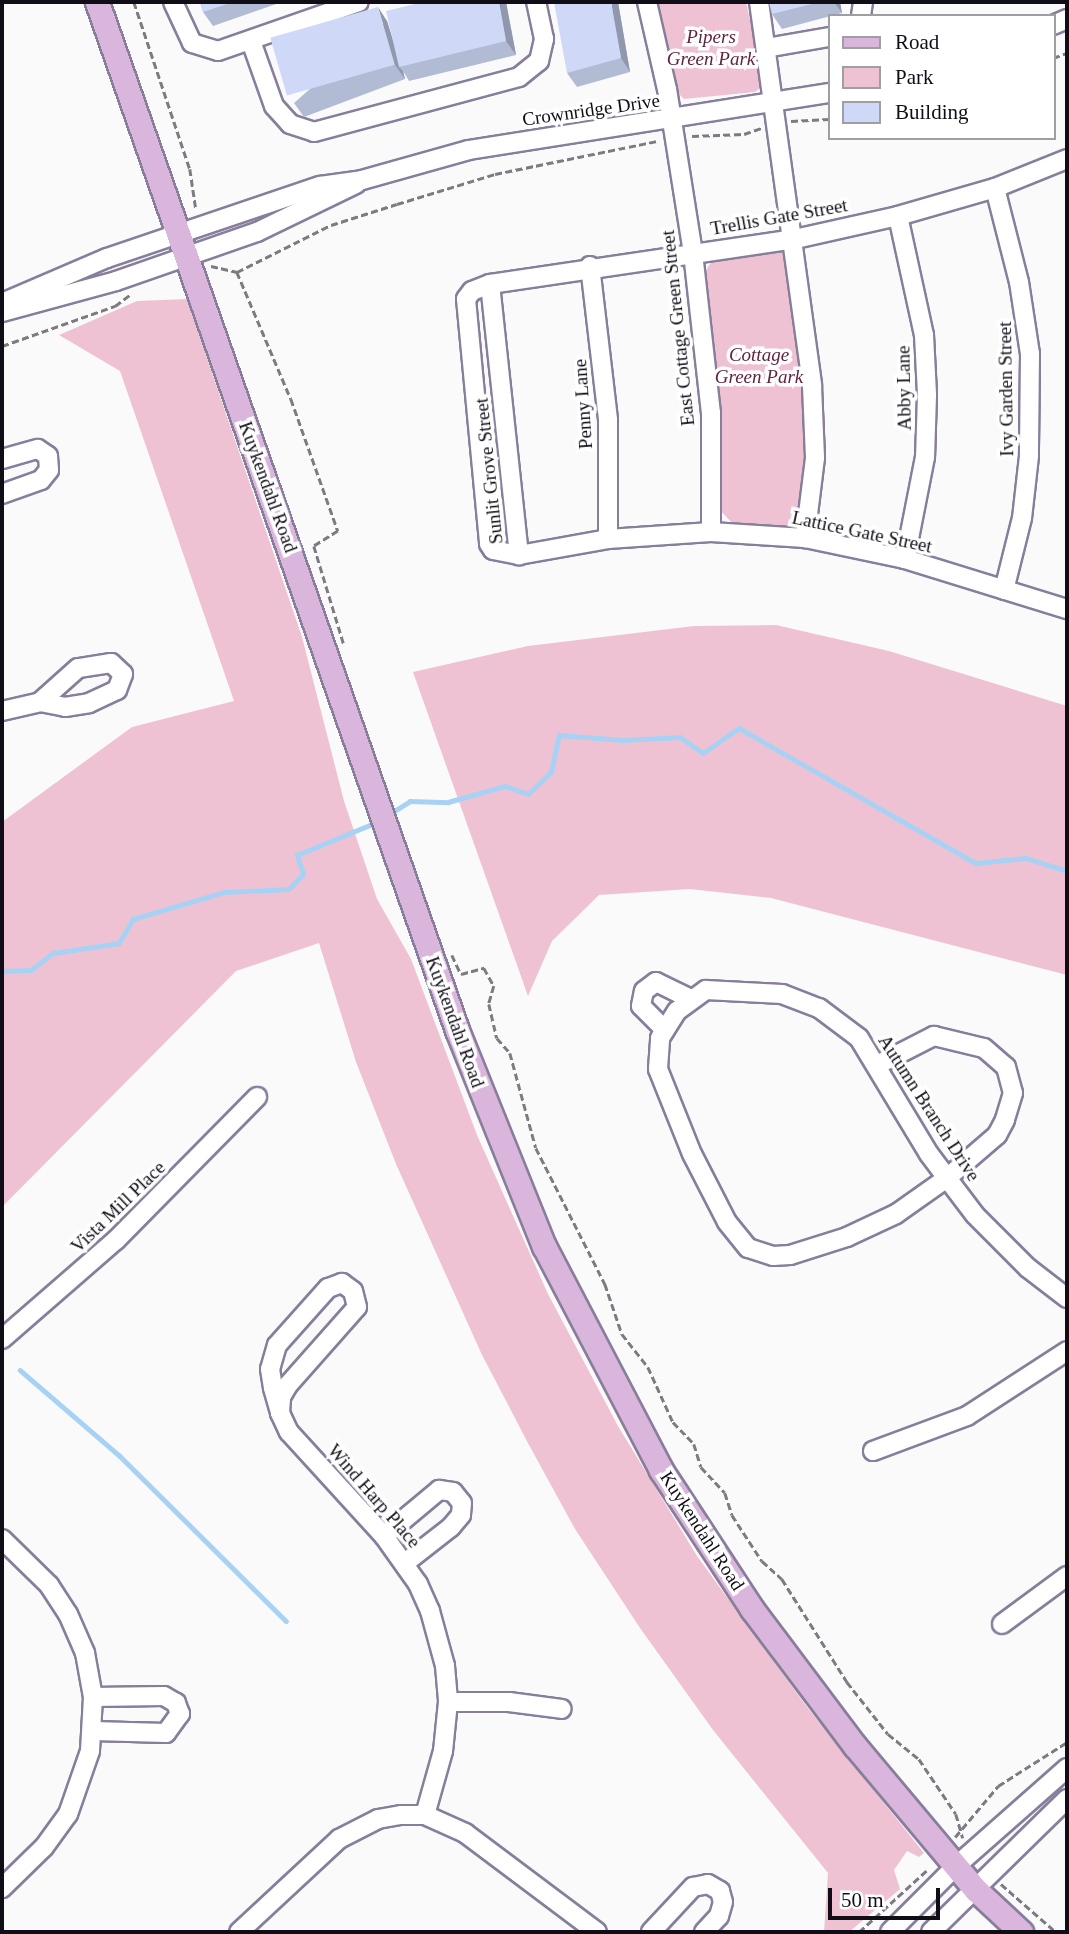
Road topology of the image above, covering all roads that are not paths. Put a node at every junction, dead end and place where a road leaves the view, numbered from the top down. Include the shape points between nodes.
1 (97, 2) edge
2 (173, 2) edge
3 (359, 2) edge
4 (536, 2) edge
5 (647, 2) edge
6 (759, 2) edge
7 (828, 37) edge
8 (251, 41) junction
9 (766, 48) junction
10 (828, 93) edge
11 (776, 113) junction
12 (673, 128) junction
13 (1067, 159) edge
14 (362, 180) junction
15 (995, 188) junction
16 (898, 216) junction
17 (177, 234) junction
18 (795, 239) junction
19 (693, 253) junction
20 (187, 263) junction
21 (590, 266) junction
22 (490, 284) junction
23 (2, 303) edge
24 (2, 312) edge
25 (2, 459) edge
26 (2, 494) edge
27 (711, 532) junction
28 (608, 538) junction
29 (806, 538) junction
30 (519, 555) junction
31 (905, 559) junction
32 (1004, 590) junction
33 (1067, 609) edge
34 (40, 702) dead end
35 (2, 711) edge
36 (691, 999) junction
37 (665, 1030) junction
38 (879, 1064) junction
39 (257, 1097) dead end
40 (947, 1178) junction
41 (1067, 1298) edge
42 (2, 1339) edge
43 (1067, 1351) edge
44 (280, 1413) junction
45 (873, 1451) dead end
46 (384, 1536) junction
47 (2, 1539) edge
48 (404, 1563) junction
49 (1067, 1576) edge
50 (1002, 1624) dead end
51 (93, 1697) junction
52 (448, 1702) junction
53 (562, 1709) dead end
54 (93, 1731) junction
55 (1067, 1768) edge
56 (1067, 1799) edge
57 (425, 1815) junction
58 (950, 1859) junction
59 (2, 1888) edge
60 (976, 1889) junction
61 (244, 1931) edge
62 (597, 1932) edge
63 (651, 1932) edge
64 (704, 1932) edge
65 (890, 1932) edge
66 (931, 1932) edge
67 (1021, 1932) edge

1 - 17 main road, Kuykendahl Road
2 - 8 street via 192,43 218,51
3 - 8 street
4 - 8 street via 544,39 539,61 519,77 314,132 289,124 274,106
5 - 12 street, East Cottage Green Street
6 - 9 street
7 - 9 street
9 - 11 street
10 - 11 street, Crownridge Drive
11 - 12 street, Crownridge Drive
11 - 18 street
12 - 14 street, Crownridge Drive via 469,150
12 - 19 street, East Cottage Green Street
13 - 15 street, Trellis Gate Street
14 - 17 street, Crownridge Drive via 320,186
14 - 20 street, Crownridge Drive via 327,202 211,257
15 - 16 street, Trellis Gate Street
15 - 32 street, Ivy Garden Street via 1019,282 1030,354 1030,456
16 - 18 street, Trellis Gate Street
16 - 31 street, Abby Lane via 923,324 927,395 925,457
17 - 20 main road, Kuykendahl Road
17 - 23 street, Crownridge Drive via 15,294
18 - 19 street, Trellis Gate Street
18 - 29 street via 815,424
19 - 21 street, Trellis Gate Street
19 - 27 street, East Cottage Green Street via 711,413
20 - 24 street, Crownridge Drive
20 - 58 main road, Kuykendahl Road via 502,1150 598,1357 661,1469 752,1609 855,1746
21 - 22 street, Trellis Gate Street
21 - 28 street, Penny Lane via 608,420
22 - 30 street, Sunlit Grove Street
22 - 30 street, Sunlit Grove Street via 472,291 466,299 489,544 503,555
25 - 26 street via 38,449 48,456 49,470 41,480
27 - 28 street, Lattice Gate Street
27 - 29 street, Lattice Gate Street
28 - 30 street, Lattice Gate Street
29 - 31 street, Lattice Gate Street
31 - 32 street, Lattice Gate Street
32 - 33 street, Lattice Gate Street
34 - 35 street
36 - 37 street
36 - 37 street via 656,982 644,991 641,1006
36 - 38 street, Autumn Branch Drive via 723,988 782,994 819,1008 847,1027
37 - 40 street via 658,1069 663,1087 727,1222 748,1248 790,1255 847,1237 896,1214
38 - 40 street, Autumn Branch Drive
38 - 40 street via 934,1036 984,1048 1006,1068 1013,1093 1006,1120 997,1135
39 - 42 street, Vista Mill Place via 116,1240
40 - 41 street, Autumn Branch Drive via 1001,1242
43 - 45 street via 967,1416
44 - 44 street, Wind Harp Place via 288,1385 357,1307 353,1291 342,1283 328,1288 277,1345 270,1369
44 - 46 street, Wind Harp Place via 289,1432
46 - 48 street, Wind Harp Place
46 - 48 street via 439,1490 453,1492 462,1503 461,1515 451,1527
47 - 51 street via 49,1585 68,1614 85,1653
48 - 52 street, Wind Harp Place via 418,1584 439,1637
49 - 50 street
51 - 54 street
51 - 54 street via 164,1696 176,1703 180,1714 166,1733
52 - 53 street via 509,1702
52 - 57 street, Wind Harp Place via 443,1751
54 - 59 street via 86,1771 68,1814 44,1847
55 - 58 street
56 - 60 street
57 - 61 street via 401,1815 359,1826
57 - 62 street via 465,1833 517,1868
58 - 60 main road, Kuykendahl Road
58 - 65 street
60 - 66 street
60 - 67 main road, Kuykendahl Road
63 - 64 street via 693,1887 708,1884 720,1891 723,1902 719,1916

